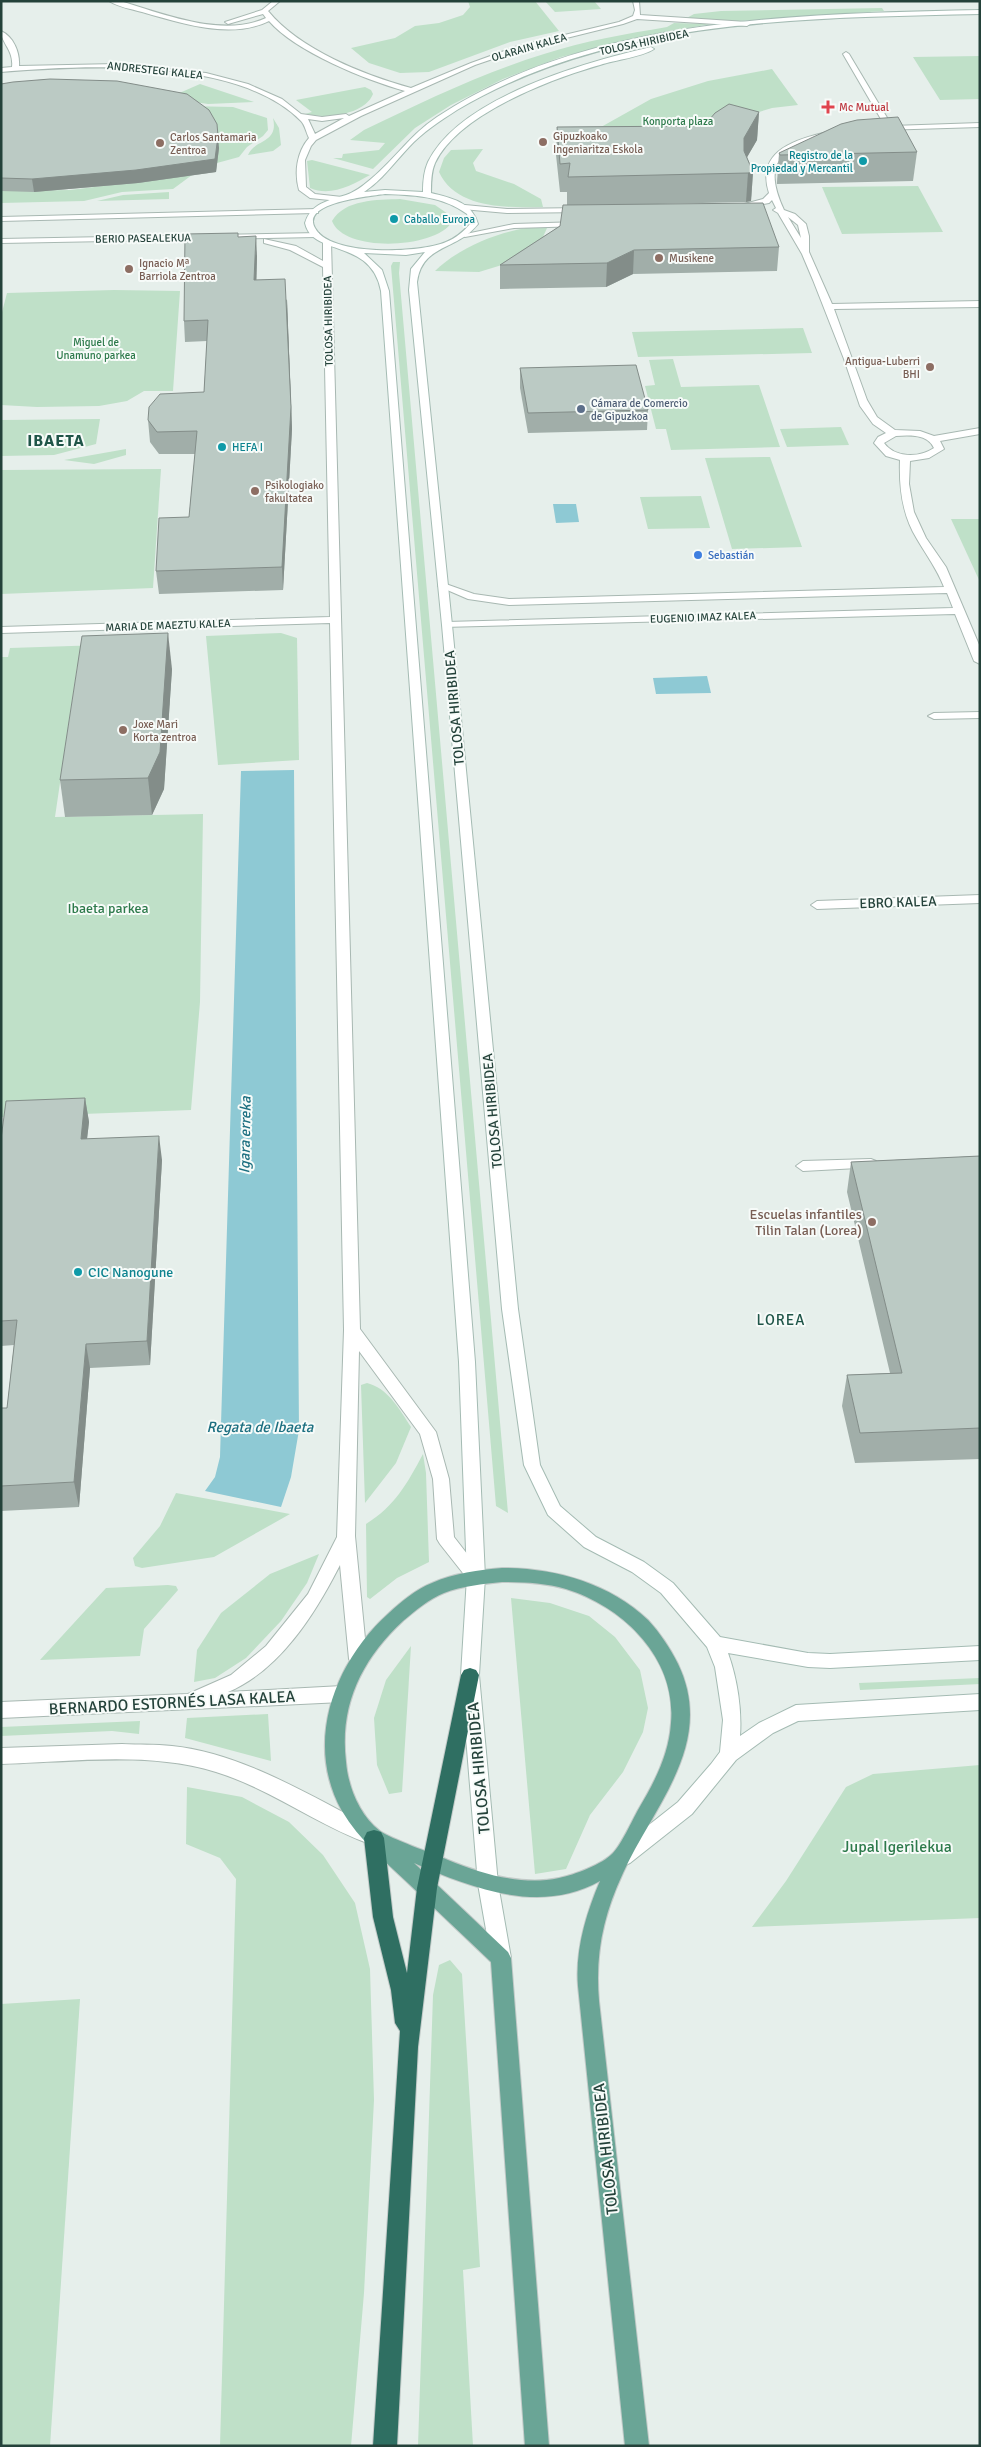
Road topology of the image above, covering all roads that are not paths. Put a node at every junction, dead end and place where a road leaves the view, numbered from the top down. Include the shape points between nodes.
1 (112, 1) edge
2 (277, 1) edge
3 (636, 1) edge
4 (264, 11) junction
5 (980, 12) edge
6 (636, 17) junction
7 (269, 19) junction
8 (980, 19) edge
9 (262, 24) junction
10 (747, 24) junction
11 (228, 25) junction
12 (815, 26) dead end
13 (280, 28) junction
14 (1, 33) edge
15 (256, 33) dead end
16 (273, 36) dead end
17 (299, 40) junction
18 (658, 47) dead end
19 (846, 54) dead end
20 (15, 69) junction
21 (1, 70) edge
22 (409, 90) junction
23 (358, 114) junction
24 (298, 116) junction
25 (980, 125) edge
26 (890, 127) junction
27 (872, 128) edge
28 (836, 132) edge
29 (313, 138) junction
30 (775, 192) junction
31 (427, 194) junction
32 (351, 196) junction
33 (339, 199) junction
34 (736, 206) edge
35 (746, 206) junction
36 (464, 207) junction
37 (591, 209) edge
38 (315, 211) junction
39 (781, 211) junction
40 (1, 220) edge
41 (774, 223) dead end
42 (586, 224) edge
43 (790, 229) junction
44 (465, 235) junction
45 (231, 236) junction
46 (321, 238) junction
47 (1, 241) edge
48 (439, 246) junction
49 (351, 249) junction
50 (805, 252) junction
51 (327, 266) junction
52 (980, 304) edge
53 (828, 307) junction
54 (980, 431) edge
55 (894, 433) junction
56 (933, 439) junction
57 (905, 457) junction
58 (443, 586) junction
59 (950, 590) junction
60 (959, 611) junction
61 (335, 620) junction
62 (447, 625) junction
63 (1, 630) edge
64 (980, 661) edge
65 (980, 715) edge
66 (934, 716) dead end
67 (980, 899) edge
68 (817, 905) dead end
69 (887, 1163) edge
70 (803, 1166) dead end
71 (352, 1330) junction
72 (346, 1536) junction
73 (476, 1577) junction
74 (715, 1643) junction
75 (980, 1653) edge
76 (358, 1659) junction
77 (470, 1675) junction
78 (342, 1694) junction
79 (185, 1702) junction
80 (980, 1702) edge
81 (1, 1710) edge
82 (729, 1754) junction
83 (1, 1756) edge
84 (374, 1838) junction
85 (623, 1858) junction
86 (432, 1861) junction
87 (488, 1884) junction
88 (427, 1888) junction
89 (501, 1958) junction
90 (408, 2047) junction
91 (384, 2446) edge
92 (536, 2446) edge
93 (637, 2446) edge

1 - 11 street via 189,22
2 - 4 street
3 - 6 street
4 - 7 street
4 - 11 street
5 - 10 street, TOLOSA HIRIBIDEA via 815,17
6 - 10 street
6 - 22 street, OLARAIN KALEA via 520,47
7 - 9 street
7 - 13 street
8 - 12 street
9 - 11 street
9 - 13 street
10 - 32 street, TOLOSA HIRIBIDEA via 615,46 510,80 451,111 421,132 379,178
11 - 15 street
13 - 17 street
14 - 20 street via 10,40 17,63
16 - 17 street
17 - 22 street via 352,71
18 - 31 street, TOLOSA HIRIBIDEA via 572,70 534,85 478,116 452,135 433,158 427,177
19 - 26 street
20 - 21 street, ANDRESTEGI KALEA
20 - 24 street, ANDRESTEGI KALEA via 100,65 198,74 270,96
22 - 23 street, OLARAIN KALEA
23 - 24 street via 322,119
23 - 29 street
24 - 29 street, ANDRESTEGI KALEA
25 - 26 street
26 - 27 street
28 - 30 street via 798,143 782,153 772,165 770,175
29 - 33 street via 301,160 302,188 313,196
30 - 35 street via 766,201
30 - 39 street
31 - 32 street via 385,192
31 - 36 street
32 - 33 street
33 - 38 street
34 - 35 street
35 - 39 street
36 - 37 street via 507,211
36 - 44 street via 471,212 474,224
38 - 40 street, BERIO PASEALEKUA
38 - 46 street, TOLOSA HIRIBIDEA via 309,219 309,227
39 - 43 street
39 - 50 street via 800,221 806,233
41 - 43 street
42 - 44 street via 514,226
43 - 50 street
44 - 48 street
45 - 46 street, BERIO PASEALEKUA
45 - 47 street, BERIO PASEALEKUA
45 - 51 street via 286,246
46 - 49 street, BERIO PASEALEKUA
46 - 51 street, TOLOSA HIRIBIDEA
48 - 49 street via 405,252
48 - 58 street, TOLOSA HIRIBIDEA via 419,262 412,281
49 - 73 street, TOLOSA HIRIBIDEA via 378,268 385,291 467,1362
50 - 53 street
51 - 61 street, TOLOSA HIRIBIDEA
52 - 53 street
53 - 55 street via 867,411 882,429
54 - 56 street
55 - 56 street via 915,433
55 - 57 street via 881,439 881,448
56 - 57 street via 938,448 934,453
57 - 59 street via 904,484 910,512
58 - 59 street, EUGENIO IMAZ KALEA via 472,598 509,602
58 - 62 street, TOLOSA HIRIBIDEA
59 - 60 street
60 - 62 street, EUGENIO IMAZ KALEA
60 - 64 street
61 - 63 street, MARIA DE MAEZTU KALEA
61 - 71 street, TOLOSA HIRIBIDEA
62 - 74 street, TOLOSA HIRIBIDEA via 510,1310 532,1464 554,1510 590,1542 638,1567 667,1588
65 - 66 street
67 - 68 street, EBRO KALEA
69 - 70 street
71 - 72 street, TOLOSA HIRIBIDEA
71 - 73 street via 428,1432 442,1478 446,1540
72 - 76 street, TOLOSA HIRIBIDEA
72 - 79 street, TOLOSA HIRIBIDEA via 314,1600 272,1651 237,1680
73 - 76 main road, TOLOSA HIRIBIDEA via 438,1588 401,1611
73 - 77 street, TOLOSA HIRIBIDEA
73 - 85 main road, TOLOSA HIRIBIDEA via 514,1573 541,1575 592,1590 635,1618 655,1641 670,1666 680,1703 681,1722 676,1751 660,1790
74 - 75 street via 830,1661
74 - 82 street, TOLOSA HIRIBIDEA via 724,1667 732,1720
76 - 78 main road, TOLOSA HIRIBIDEA
77 - 86 highway
77 - 87 street, TOLOSA HIRIBIDEA
78 - 79 street, BERNARDO ESTORNÉS LASA KALEA
78 - 84 main road, TOLOSA HIRIBIDEA via 336,1719 335,1763 348,1804
79 - 81 street, BERNARDO ESTORNÉS LASA KALEA
80 - 82 street via 796,1713 766,1728
82 - 85 street, TOLOSA HIRIBIDEA via 684,1808
83 - 84 street via 122,1752 173,1754 217,1764 264,1782
84 - 86 main road
84 - 88 main road, TOLOSA HIRIBIDEA
84 - 90 highway via 383,1917 401,1990
85 - 87 main road via 584,1880 561,1886 537,1890
85 - 93 main road, TOLOSA HIRIBIDEA via 606,1890 593,1930 587,1963
86 - 87 main road
86 - 88 highway
87 - 89 street, TOLOSA HIRIBIDEA
88 - 89 main road, TOLOSA HIRIBIDEA
88 - 90 highway
89 - 92 main road, TOLOSA HIRIBIDEA
90 - 91 highway

